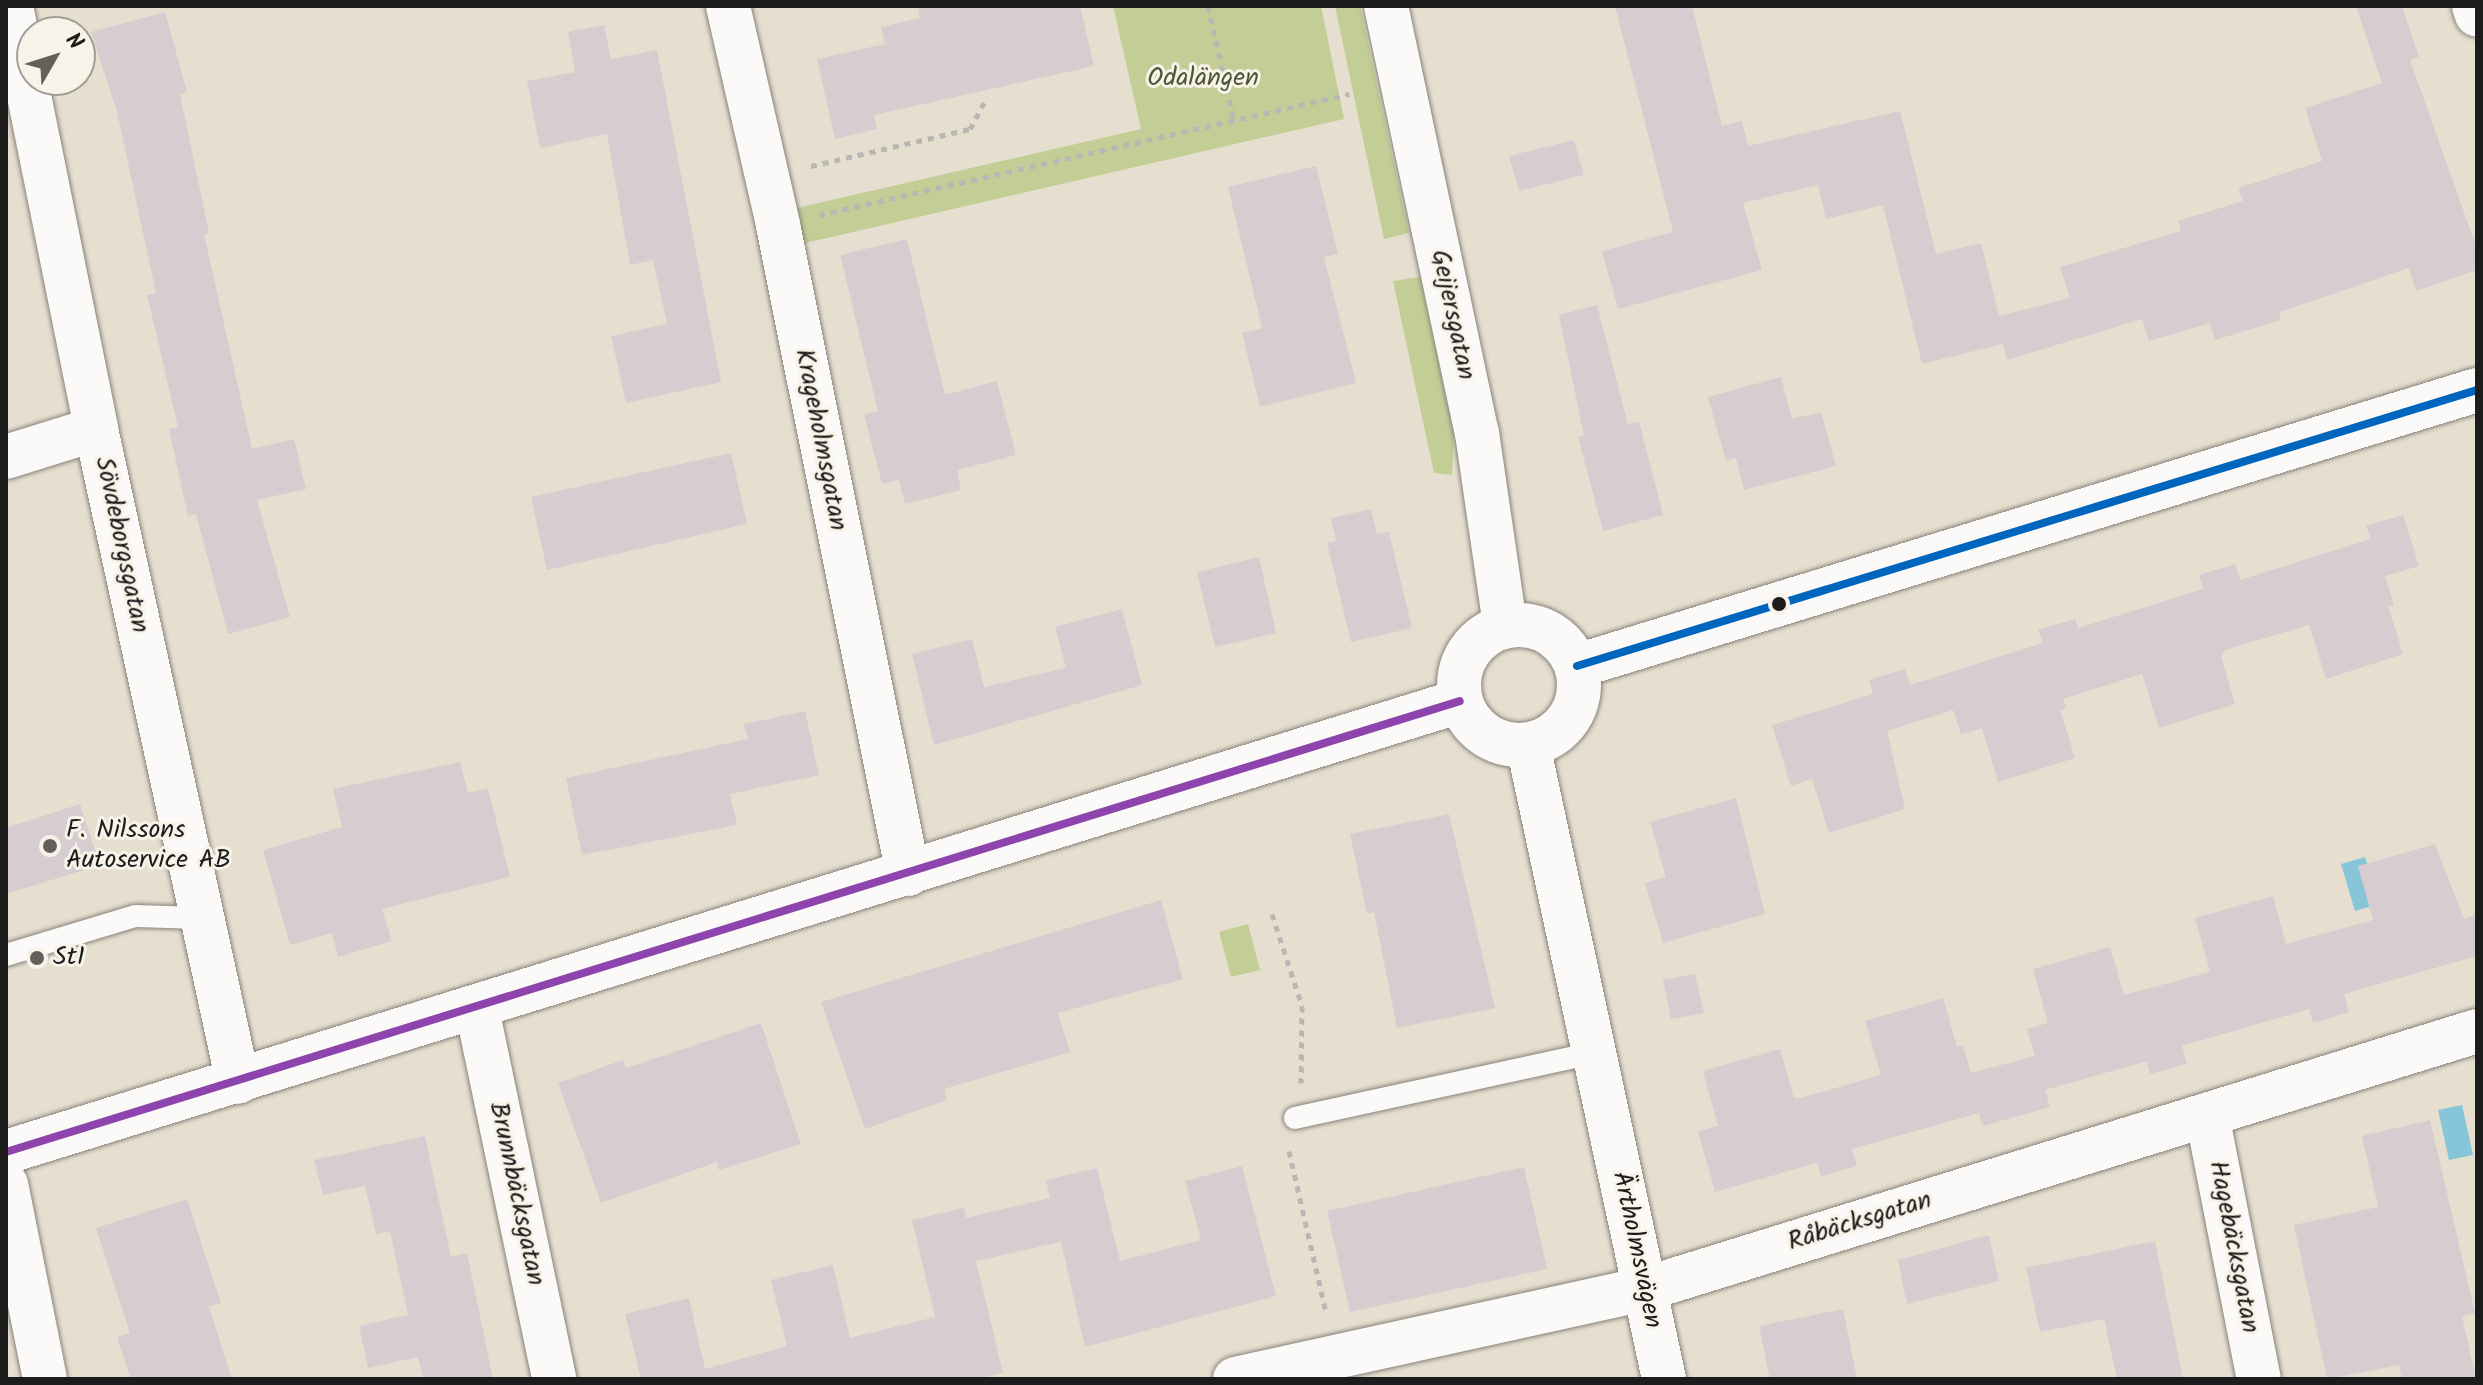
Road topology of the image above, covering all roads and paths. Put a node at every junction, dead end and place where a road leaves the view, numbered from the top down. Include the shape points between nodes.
1 (11, 6) edge
2 (728, 6) edge
3 (1208, 6) edge
4 (1386, 6) edge
5 (2474, 6) edge
6 (2477, 15) edge
7 (1349, 94) dead end
8 (987, 97) dead end
9 (1234, 120) junction
10 (767, 176) junction
11 (778, 225) junction
12 (2477, 390) edge
13 (96, 429) junction
14 (6, 457) edge
15 (1505, 625) junction
16 (1577, 666) junction
17 (1460, 701) junction
18 (1528, 745) junction
19 (908, 874) junction
20 (201, 918) junction
21 (6, 955) edge
22 (477, 1009) junction
23 (2477, 1031) edge
24 (1594, 1053) junction
25 (238, 1082) junction
26 (2207, 1115) junction
27 (1295, 1118) dead end
28 (6, 1152) edge
29 (6, 1184) edge
30 (1645, 1289) junction
31 (45, 1379) edge
32 (554, 1379) edge
33 (1235, 1379) edge
34 (1664, 1379) edge
35 (2259, 1379) edge

1 - 13 street, Sövdeborgsgatan
2 - 10 street, Krageholmsgatan
3 - 9 path
4 - 15 street, Geijersgatan via 1477,433
5 - 6 street
7 - 9 path
8 - 10 path via 970,129
9 - 11 path
10 - 11 street, Krageholmsgatan
11 - 19 street, Krageholmsgatan
12 - 16 street
13 - 14 street
13 - 20 street, Sövdeborgsgatan
15 - 16 street via 1527,624 1548,631 1565,645
15 - 17 street via 1468,651 1459,673
16 - 18 street via 1578,699 1571,716 1553,735
17 - 18 street via 1476,729 1492,739
17 - 19 street
18 - 24 street, Ärtholmsvägen
19 - 22 street
20 - 21 lane via 135,916
20 - 25 street, Sövdeborgsgatan
22 - 25 street
22 - 32 street, Brunnbäcksgatan
23 - 26 street, Råbäcksgatan
24 - 27 lane
24 - 30 street, Ärtholmsvägen
25 - 28 street
26 - 30 street, Råbäcksgatan
26 - 35 street, Hagebäcksgatan
29 - 31 street
30 - 33 street, Råbäcksgatan
30 - 34 street, Ärtholmsvägen

